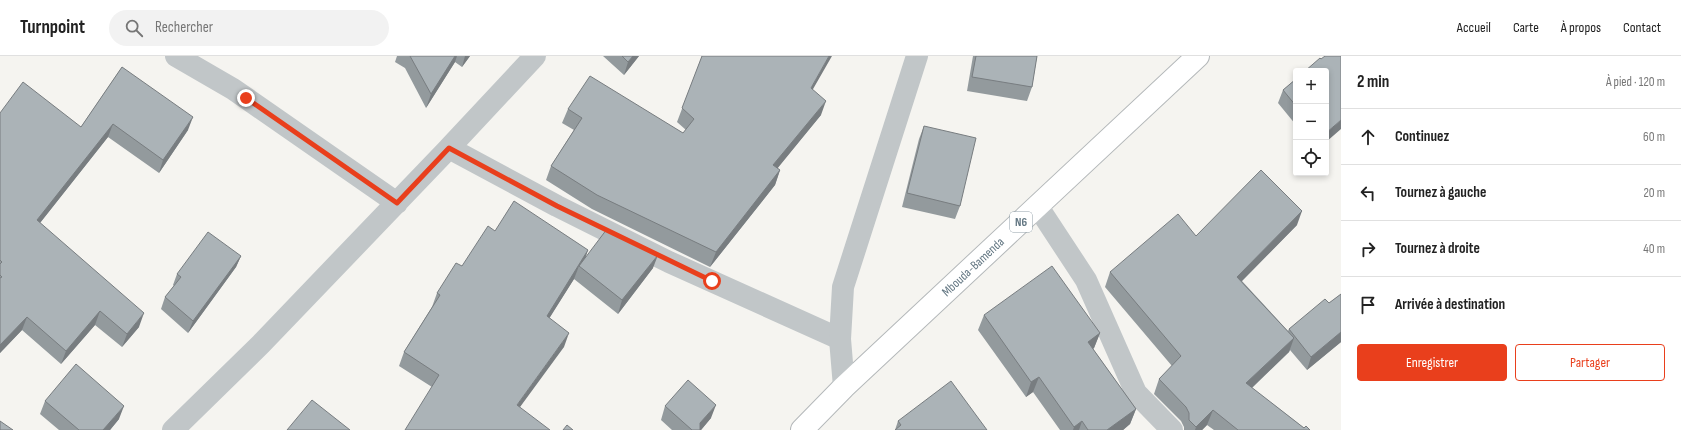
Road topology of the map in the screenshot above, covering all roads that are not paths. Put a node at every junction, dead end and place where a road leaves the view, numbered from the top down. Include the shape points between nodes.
1 (176, 56) edge
2 (535, 56) edge
3 (917, 56) edge
4 (1198, 56) edge
5 (449, 148) junction
6 (397, 203) junction
7 (1038, 207) junction
8 (840, 339) junction
9 (844, 386) junction
10 (172, 430) edge
11 (802, 430) edge
12 (1172, 430) edge

1 - 6 street via 233,89
2 - 5 street
3 - 8 street via 843,287
4 - 7 highway, Mbouda-Bamenda / N6
5 - 6 street
5 - 8 street via 669,262
6 - 10 street via 262,344
7 - 9 highway, Mbouda-Bamenda / N6
7 - 12 street via 1086,280 1136,393
8 - 9 street
9 - 11 highway, Mbouda-Bamenda / N6

